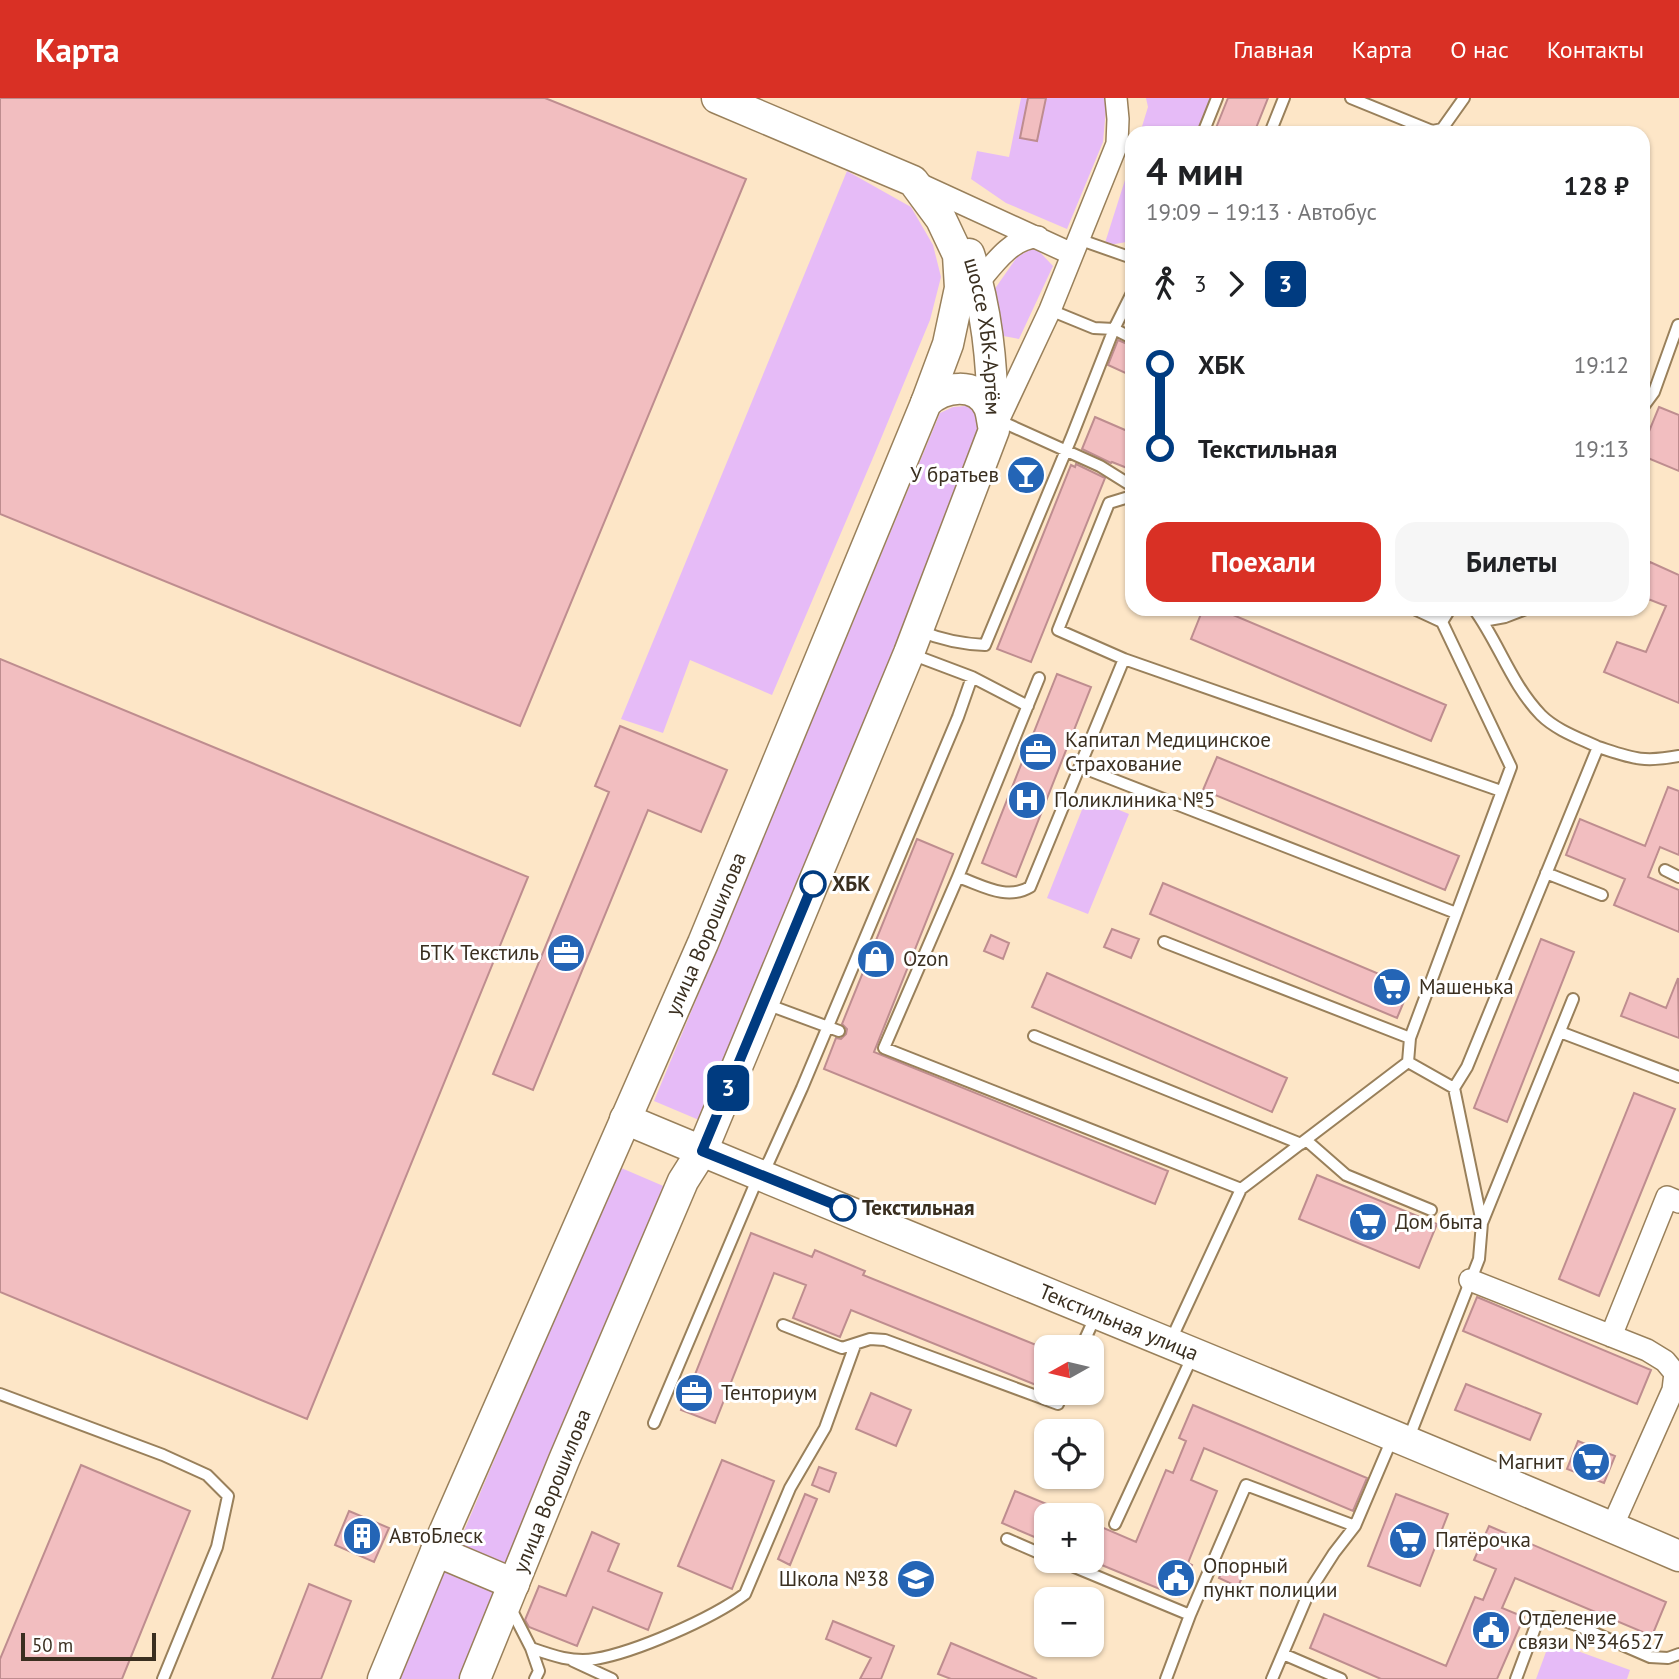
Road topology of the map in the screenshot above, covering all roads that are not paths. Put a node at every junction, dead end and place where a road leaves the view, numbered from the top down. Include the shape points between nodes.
1 (717, 98) edge
2 (1116, 98) edge
3 (1217, 98) edge
4 (1284, 98) edge
5 (1351, 98) edge
6 (1464, 98) edge
7 (1206, 126) edge
8 (1273, 126) edge
9 (1420, 126) edge
10 (1444, 126) edge
11 (913, 181) junction
12 (1038, 237) junction
13 (1075, 247) junction
14 (1125, 257) edge
15 (969, 285) junction
16 (1125, 307) edge
17 (1050, 310) junction
18 (1678, 325) edge
19 (1114, 329) junction
20 (1125, 334) edge
21 (1650, 397) edge
22 (926, 402) junction
23 (996, 425) junction
24 (1065, 452) junction
25 (1125, 482) edge
26 (1125, 498) edge
27 (1429, 616) edge
28 (1446, 616) edge
29 (1479, 616) edge
30 (1508, 616) edge
31 (1483, 621) junction
32 (1442, 622) junction
33 (913, 641) junction
34 (1124, 659) junction
35 (972, 677) junction
36 (1039, 678) dead end
37 (1028, 706) junction
38 (1598, 747) junction
39 (1679, 756) edge
40 (1081, 767) junction
41 (1501, 791) junction
42 (1665, 870) dead end
43 (1546, 873) junction
44 (958, 877) junction
45 (1679, 877) edge
46 (1602, 895) dead end
47 (1456, 913) junction
48 (1164, 942) dead end
49 (1573, 999) dead end
50 (764, 1003) junction
51 (834, 1029) junction
52 (1560, 1032) junction
53 (1034, 1036) dead end
54 (1410, 1038) junction
55 (1408, 1062) junction
56 (1679, 1077) edge
57 (1454, 1088) junction
58 (625, 1119) junction
59 (1303, 1142) junction
60 (702, 1151) junction
61 (759, 1175) junction
62 (1241, 1189) junction
63 (1679, 1202) edge
64 (1431, 1210) dead end
65 (1482, 1223) junction
66 (1470, 1280) junction
67 (1097, 1312) junction
68 (783, 1325) dead end
69 (1087, 1335) edge
70 (1611, 1336) junction
71 (855, 1345) junction
72 (1182, 1347) junction
73 (0, 1394) edge
74 (1034, 1395) edge
75 (654, 1423) dead end
76 (1400, 1440) junction
77 (1115, 1524) dead end
78 (1355, 1526) junction
79 (1612, 1527) junction
80 (1007, 1539) dead end
81 (436, 1551) junction
82 (1034, 1551) edge
83 (1679, 1556) edge
84 (1089, 1573) edge
85 (510, 1592) junction
86 (1191, 1615) junction
87 (531, 1648) junction
88 (1283, 1654) junction
89 (1679, 1654) edge
90 (571, 1660) junction
91 (539, 1676) edge
92 (163, 1679) edge
93 (383, 1679) edge
94 (474, 1679) edge
95 (612, 1679) edge
96 (1166, 1679) edge
97 (1272, 1679) edge
98 (1341, 1679) edge
99 (1516, 1679) edge

1 - 11 main road
2 - 13 street, улица Ворошилова via 1116,144
3 - 7 lane
4 - 8 lane
5 - 9 lane
6 - 10 lane
11 - 12 street
11 - 15 main road, шоссе ХБК-Артём via 941,219
12 - 13 street
12 - 15 street via 1012,245
13 - 14 lane
13 - 17 street, улица Ворошилова
15 - 22 main road, шоссе ХБК-Артём
15 - 23 main road, шоссе ХБК-Артём via 993,374
16 - 19 lane
17 - 19 lane via 1094,328
17 - 23 street, улица Ворошилова
18 - 21 lane
19 - 20 lane
19 - 24 lane
22 - 23 main road via 936,392 960,388 977,394
22 - 58 main road, улица Ворошилова via 703,943
23 - 24 lane
23 - 33 main road, улица Ворошилова
24 - 25 lane
24 - 33 lane via 985,645 938,638
26 - 34 lane via 1109,503 1058,630
27 - 32 lane
28 - 32 lane
29 - 31 lane
30 - 31 lane
31 - 38 lane via 1514,681 1542,716
32 - 41 lane via 1511,767
33 - 35 lane
33 - 50 main road, улица Ворошилова
34 - 40 lane
34 - 41 lane
35 - 37 lane
35 - 51 lane
36 - 37 lane
37 - 44 lane
38 - 39 lane via 1652,761
38 - 43 lane
40 - 44 lane via 1030,887 1020,893 1003,893
40 - 47 lane
41 - 47 lane
42 - 45 lane
43 - 46 lane
43 - 57 lane via 1468,1067
44 - 62 lane via 880,1047
47 - 54 lane
48 - 54 lane
49 - 52 lane
50 - 51 lane
50 - 60 main road, улица Ворошилова
51 - 61 lane
52 - 56 lane
52 - 65 lane
53 - 59 lane
54 - 55 lane
55 - 57 lane
55 - 59 lane
57 - 65 lane
58 - 60 main road, Текстильная улица
58 - 81 main road, улица Ворошилова
59 - 62 lane
59 - 64 lane via 1346,1175
60 - 61 main road, Текстильная улица
60 - 85 main road, улица Ворошилова via 683,1181
61 - 67 main road, Текстильная улица
61 - 75 lane
62 - 72 lane
63 - 70 street via 1667,1197
65 - 66 lane via 1479,1259
66 - 70 street
66 - 76 lane
67 - 69 lane
67 - 72 main road, Текстильная улица
68 - 71 lane via 842,1348
70 - 79 street via 1647,1350 1675,1373 1673,1390
71 - 74 lane via 885,1340
71 - 90 lane via 825,1428 790,1488 744,1594 668,1635 593,1660
72 - 76 main road, Текстильная улица
72 - 77 lane
73 - 92 lane via 163,1455 207,1475 228,1496 217,1547
76 - 78 lane
76 - 79 main road, Текстильная улица
78 - 86 lane via 1246,1485
78 - 88 lane via 1309,1592
79 - 83 main road, Текстильная улица
80 - 82 lane
81 - 85 main road, улица Ворошилова
81 - 93 main road, улица Ворошилова
84 - 86 lane
85 - 87 lane
85 - 94 main road, улица Ворошилова
86 - 96 lane
87 - 90 lane
87 - 91 lane
88 - 97 lane
88 - 98 lane
89 - 99 lane via 1650,1657 1553,1617 1542,1618
90 - 95 lane

